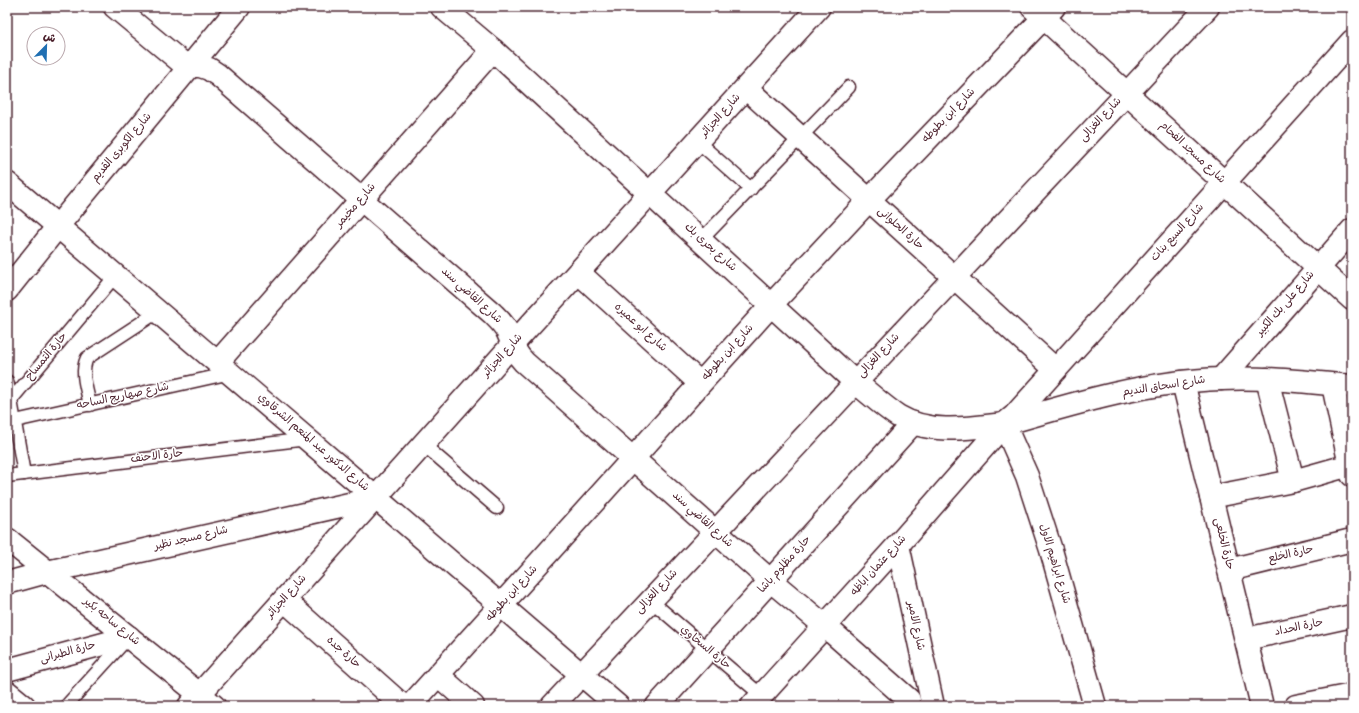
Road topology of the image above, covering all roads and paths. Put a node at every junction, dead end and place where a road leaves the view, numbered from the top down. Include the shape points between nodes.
1 (115, 7) edge
2 (239, 7) edge
3 (442, 7) edge
4 (819, 7) edge
5 (1208, 7) edge
6 (1043, 11) edge
7 (1352, 41) edge
8 (493, 50) junction
9 (190, 66) junction
10 (849, 87) dead end
11 (746, 88) junction
12 (1127, 93) junction
13 (800, 138) junction
14 (698, 142) junction
15 (1225, 182) junction
16 (7, 183) edge
17 (751, 189) junction
18 (650, 194) junction
19 (361, 200) junction
20 (869, 200) junction
21 (58, 226) junction
22 (1352, 230) edge
23 (701, 240) junction
24 (1318, 268) junction
25 (579, 273) junction
26 (116, 275) junction
27 (954, 277) junction
28 (7, 290) edge
29 (1352, 299) edge
30 (772, 304) junction
31 (159, 311) junction
32 (512, 345) junction
33 (224, 368) junction
34 (1055, 369) junction
35 (1222, 378) junction
36 (7, 379) edge
37 (1267, 379) junction
38 (855, 382) junction
39 (1183, 382) junction
40 (700, 383) junction
41 (1343, 385) edge
42 (20, 388) junction
43 (11, 400) junction
44 (90, 405) junction
45 (15, 421) junction
46 (913, 423) junction
47 (1004, 424) junction
48 (308, 439) junction
49 (424, 445) junction
50 (633, 458) junction
51 (1351, 470) edge
52 (24, 474) junction
53 (7, 476) edge
54 (1292, 481) junction
55 (1211, 497) junction
56 (376, 498) junction
57 (497, 508) dead end
58 (715, 531) junction
59 (7, 539) edge
60 (1352, 540) edge
61 (898, 545) junction
62 (1229, 570) junction
63 (48, 572) junction
64 (770, 581) junction
65 (7, 583) edge
66 (284, 600) junction
67 (650, 600) junction
68 (501, 606) junction
69 (1352, 616) edge
70 (825, 626) junction
71 (129, 637) junction
72 (1246, 639) junction
73 (708, 650) junction
74 (7, 670) edge
75 (581, 674) junction
76 (438, 675) junction
77 (927, 681) junction
78 (7, 692) edge
79 (1352, 695) edge
80 (757, 700) edge
81 (201, 702) edge
82 (907, 703) edge
83 (24, 706) edge
84 (66, 706) edge
85 (403, 706) edge
86 (410, 706) edge
87 (474, 706) edge
88 (552, 706) edge
89 (618, 706) edge
90 (657, 706) edge
91 (933, 706) edge
92 (1095, 706) edge
93 (1262, 706) edge
94 (1296, 706) edge

1 - 9 street, شارع القاضي سند via 180,61
2 - 9 street, شارع الكوبرى القديم
3 - 8 street, شارع بحرى بك
4 - 11 street, شارع الجزائر
5 - 12 street, شارع الغزالى
6 - 12 street, شارع مسجد الفحام
6 - 20 street, شارع ابن بطوطه
7 - 15 street, شارع السبع بنات
8 - 18 street, شارع بحرى بك
8 - 19 street, شارع مخيمر
9 - 19 street, شارع القاضي سند via 200,66 218,75
9 - 21 street, شارع الكوبرى القديم
10 - 13 lane
11 - 13 street, حارة الحلوانى
11 - 14 street, شارع الجزائر
12 - 15 street, شارع مسجد الفحام
12 - 27 street, شارع الغزالى
13 - 17 lane
13 - 20 street, حارة الحلوانى
14 - 17 lane
14 - 18 street, شارع الجزائر
15 - 24 street, شارع مسجد الفحام
15 - 34 street, شارع السبع بنات
16 - 21 street, شارع الدكتور عبد المنعم الشرقاوي
17 - 23 lane
18 - 23 street, شارع بحرى بك
18 - 25 street, شارع الجزائر
19 - 32 street, شارع القاضي سند via 492,313 509,333
19 - 33 street, شارع مخيمر
20 - 27 street, حارة الحلوانى
20 - 30 street, شارع ابن بطوطه
21 - 26 street, شارع الدكتور عبد المنعم الشرقاوي
21 - 28 street, شارع الكوبرى القديم
22 - 24 street, شارع على بك الكبير
23 - 30 street, شارع بحرى بك
24 - 29 street, شارع مسجد الفحام
24 - 35 street, شارع على بك الكبير
25 - 32 street, شارع الجزائر
25 - 40 street, شارع ابو عميره
26 - 31 street, شارع الدكتور عبد المنعم الشرقاوي
26 - 42 lane, حارة التمساح
27 - 34 street, حارة الحلوانى
27 - 38 street, شارع الغزالى
30 - 38 street, شارع بحرى بك
30 - 40 street, شارع ابن بطوطه
31 - 33 street, شارع الدكتور عبد المنعم الشرقاوي
31 - 44 lane via 87,358 83,371
32 - 49 street, شارع الجزائر
32 - 50 street, شارع القاضي سند via 524,362
33 - 44 lane, شارع صهاريج الساحه
33 - 48 street, شارع الدكتور عبد المنعم الشرقاوي
34 - 47 street, شارع السبع بنات
35 - 37 street, شارع اسحاق النديم
35 - 39 street, شارع اسحاق النديم
36 - 42 lane
36 - 43 lane
37 - 41 street, شارع اسحاق النديم
37 - 54 street
38 - 46 street, شارع بحرى بك via 898,416
38 - 58 street, شارع الغزالى
39 - 47 street, شارع اسحاق النديم via 1094,399
39 - 55 street, حارة الخلعى
40 - 50 street, شارع ابن بطوطه
41 - 51 street
42 - 43 lane, حارة التمساح
43 - 45 lane
44 - 45 lane, شارع صهاريج الساحه
45 - 52 lane
46 - 47 street, شارع بحرى بك via 947,428
46 - 64 street, حارة مظلوم باشا
47 - 61 street, شارع عثمان اباظه
47 - 92 street, شارع ابراهيم الاول via 1027,476 1051,550
48 - 52 lane, حارة الاحنف
48 - 56 street, شارع الدكتور عبد المنعم الشرقاوي
49 - 56 street, شارع الجزائر
49 - 57 lane
50 - 58 street, شارع القاضي سند
50 - 68 street, شارع ابن بطوطه
51 - 54 street
52 - 53 lane, حارة الاحنف
54 - 55 street
55 - 62 street, حارة الخلعى
56 - 63 street, شارع مسجد نظير
56 - 66 street, شارع الجزائر
56 - 68 street, شارع الدكتور عبد المنعم الشرقاوي
58 - 64 street, شارع القاضي سند
58 - 67 street, شارع الغزالى
59 - 63 street, شارع ساحه بكير
60 - 62 street, حارة الخلع
61 - 70 street, شارع عثمان اباظه
61 - 77 street, شارع الامير
62 - 72 street, حارة الخلعى
63 - 65 street, شارع مسجد نظير
63 - 71 street, شارع ساحه بكير
64 - 70 street, شارع القاضي سند
64 - 73 street, حارة مظلوم باشا
66 - 81 street, شارع الجزائر
66 - 85 street, حارة جده
67 - 73 lane, حارة السخاوي
67 - 75 street, شارع الغزالى
68 - 75 street, شارع الدكتور عبد المنعم الشرقاوي
68 - 76 street, شارع ابن بطوطه
69 - 72 street, حارة الحداد
70 - 80 street, شارع عثمان اباظه
70 - 82 street, شارع القاضي سند
71 - 74 street, حارة الطبرانى
71 - 81 street, شارع ساحه بكير
71 - 84 lane
72 - 93 street, حارة الخلعى
73 - 80 lane, حارة السخاوي
73 - 90 street, حارة مظلوم باشا
75 - 88 street, شارع الغزالى
75 - 89 street, شارع الدكتور عبد المنعم الشرقاوي
76 - 86 street, شارع ابن بطوطه
76 - 87 street
77 - 82 street
77 - 91 street, شارع الامير
78 - 83 street
79 - 94 street

